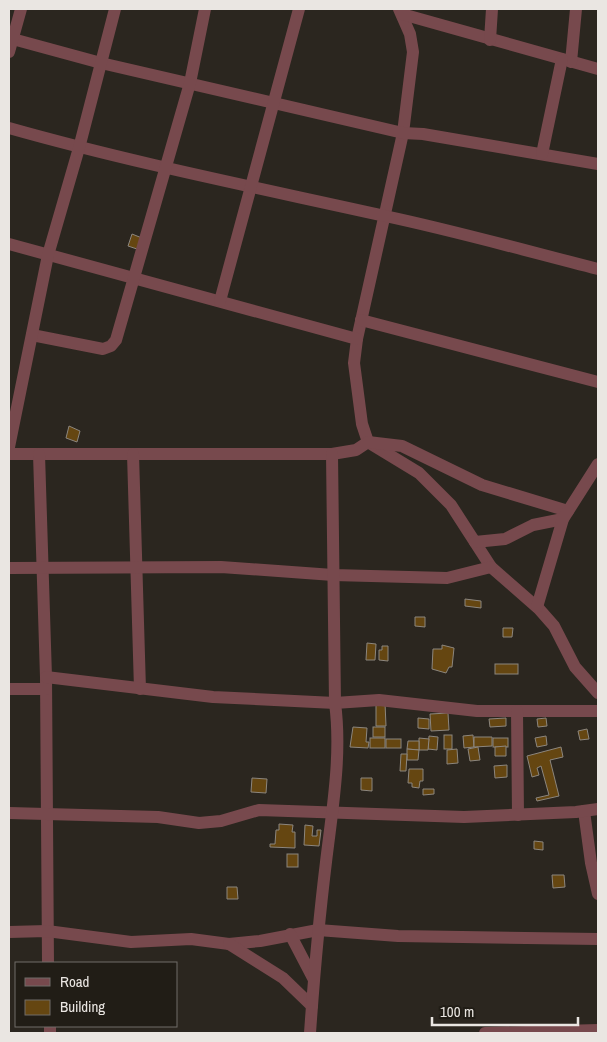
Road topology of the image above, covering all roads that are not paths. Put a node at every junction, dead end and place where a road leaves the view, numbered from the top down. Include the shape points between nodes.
1 (21, 9) edge
2 (116, 9) edge
3 (205, 9) edge
4 (299, 9) edge
5 (492, 9) edge
6 (576, 9) edge
7 (401, 12) edge
8 (490, 40) junction
9 (10, 43) edge
10 (567, 60) junction
11 (101, 63) junction
12 (598, 69) edge
13 (190, 83) junction
14 (273, 104) junction
15 (9, 128) edge
16 (403, 134) junction
17 (80, 148) junction
18 (542, 154) junction
19 (598, 164) edge
20 (165, 168) junction
21 (250, 188) junction
22 (386, 216) junction
23 (9, 244) edge
24 (48, 255) junction
25 (598, 269) edge
26 (135, 278) junction
27 (220, 301) junction
28 (361, 320) junction
29 (32, 335) junction
30 (357, 339) junction
31 (598, 382) edge
32 (368, 442) junction
33 (9, 447) edge
34 (9, 454) edge
35 (40, 454) junction
36 (133, 454) junction
37 (332, 454) junction
38 (597, 468) edge
39 (566, 515) junction
40 (475, 542) junction
41 (42, 567) junction
42 (135, 567) junction
43 (490, 567) junction
44 (9, 568) edge
45 (333, 575) junction
46 (537, 607) junction
47 (46, 683) junction
48 (9, 689) edge
49 (140, 689) junction
50 (598, 693) edge
51 (335, 703) junction
52 (517, 711) junction
53 (598, 711) edge
54 (598, 808) edge
55 (584, 811) junction
56 (47, 812) junction
57 (332, 812) junction
58 (9, 813) edge
59 (518, 815) junction
60 (598, 894) edge
61 (318, 930) junction
62 (47, 931) junction
63 (9, 932) edge
64 (290, 934) junction
65 (598, 939) edge
66 (229, 944) junction
67 (48, 962) edge
68 (314, 978) junction
69 (312, 1006) junction
70 (598, 1030) edge
71 (310, 1033) edge
72 (485, 1033) edge

1 - 9 street
2 - 11 street
3 - 13 street
4 - 14 street
5 - 8 street
6 - 10 street
7 - 8 street
7 - 16 street via 413,52
8 - 10 street
9 - 11 street
10 - 12 street
10 - 18 street
11 - 13 street
11 - 17 street
13 - 14 street
13 - 20 street
14 - 16 street
14 - 21 street
15 - 17 street
16 - 18 street via 423,134
16 - 22 street
17 - 20 street
17 - 24 street
18 - 19 street
20 - 21 street
20 - 26 street
21 - 22 street
21 - 27 street
22 - 25 street
22 - 28 street
23 - 24 street
24 - 26 street
24 - 29 street
26 - 27 street
26 - 29 street via 116,340 111,346 102,349
27 - 30 street
28 - 30 street
28 - 31 street
29 - 33 street
30 - 32 street via 354,364 362,424
32 - 37 street via 356,450
32 - 39 street via 402,446 482,485
32 - 40 street via 419,473 452,505
34 - 35 street
35 - 36 street
35 - 41 street
36 - 37 street
36 - 42 street
37 - 45 street
38 - 39 street
39 - 40 street via 505,539
39 - 46 street
40 - 43 street
41 - 42 street
41 - 44 street
41 - 47 street
42 - 45 street
42 - 49 street
43 - 45 street via 447,578
43 - 46 street
45 - 51 street
46 - 50 street via 554,626 574,668
47 - 48 street
47 - 49 street
47 - 56 street
49 - 51 street via 213,697
51 - 52 street via 378,700 477,711
51 - 57 street via 338,725
52 - 53 street
52 - 59 street
54 - 55 street
55 - 59 street
55 - 60 street
56 - 57 street via 199,823 259,810
56 - 58 street
56 - 62 street
57 - 59 street via 464,818
57 - 61 street
61 - 64 street
61 - 65 street via 398,936
61 - 68 street
62 - 63 street
62 - 66 street via 131,942 191,939
62 - 67 street
64 - 66 street
64 - 68 street
66 - 69 street via 283,978
68 - 69 street
69 - 71 street
70 - 72 street

